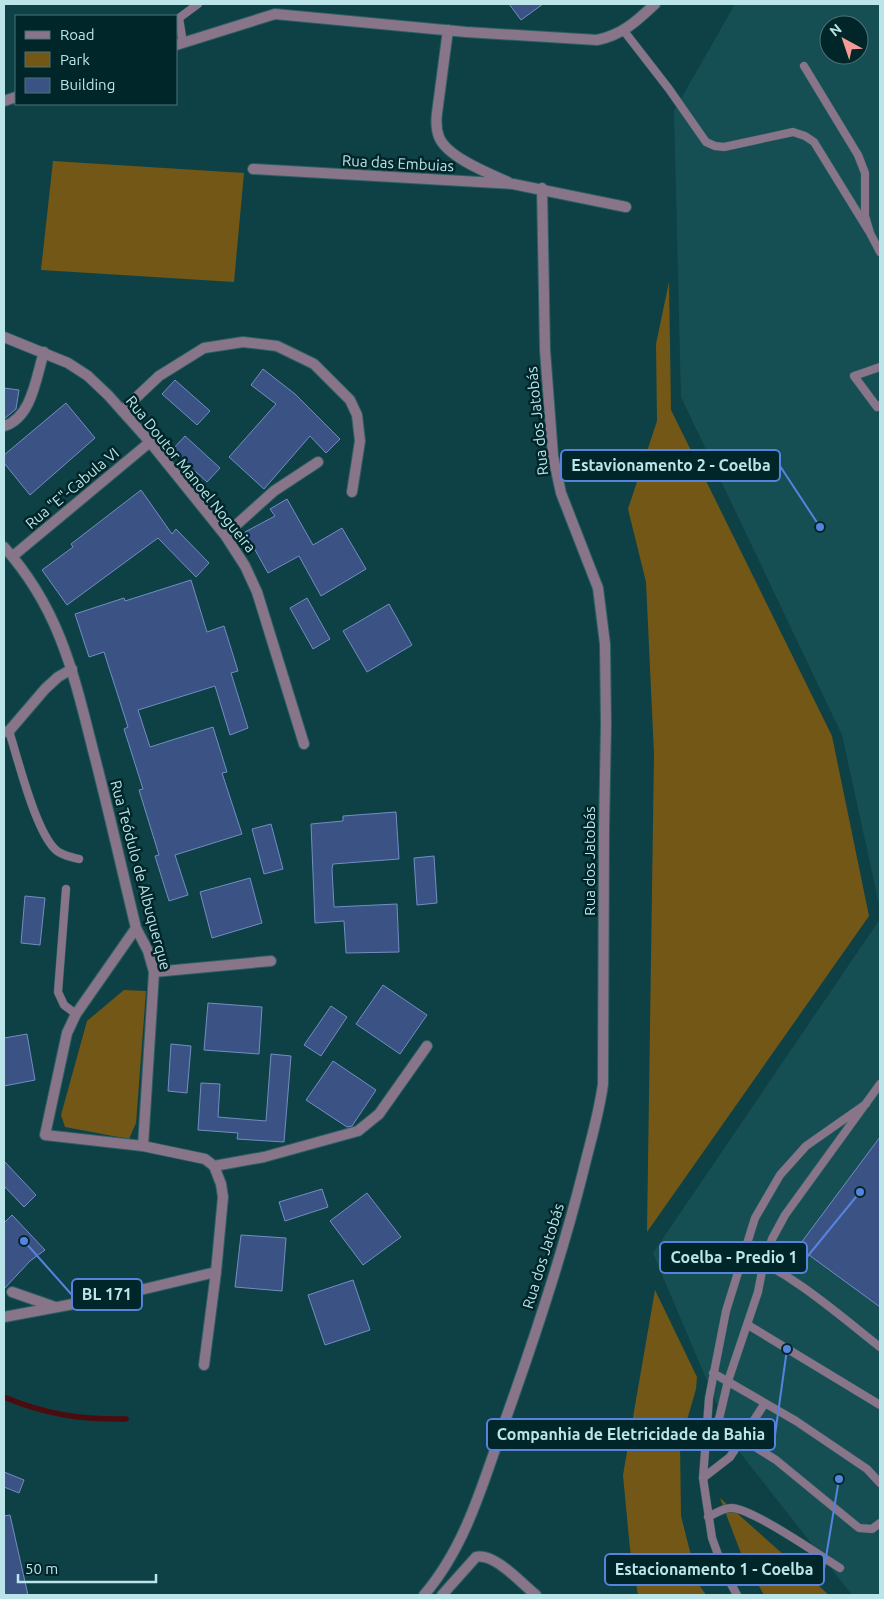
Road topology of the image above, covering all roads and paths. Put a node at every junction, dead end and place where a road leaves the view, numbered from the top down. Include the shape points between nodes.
1 (198, 4) edge
2 (655, 4) edge
3 (448, 30) junction
4 (624, 31) junction
5 (180, 44) edge
6 (804, 66) dead end
7 (253, 169) dead end
8 (513, 184) junction
9 (542, 188) junction
10 (626, 207) dead end
11 (870, 233) junction
12 (880, 252) edge
13 (4, 337) edge
14 (44, 352) junction
15 (880, 367) edge
16 (879, 406) edge
17 (122, 411) junction
18 (4, 426) edge
19 (150, 442) junction
20 (318, 462) dead end
21 (352, 492) dead end
22 (224, 535) junction
23 (4, 547) edge
24 (13, 556) junction
25 (72, 669) junction
26 (6, 731) edge
27 (304, 744) dead end
28 (79, 859) dead end
29 (66, 889) dead end
30 (136, 928) junction
31 (271, 961) dead end
32 (154, 972) junction
33 (76, 1014) junction
34 (427, 1046) dead end
35 (880, 1084) edge
36 (866, 1104) junction
37 (143, 1146) junction
38 (214, 1166) junction
39 (744, 1252) junction
40 (764, 1261) junction
41 (216, 1272) junction
42 (12, 1292) dead end
43 (56, 1307) junction
44 (4, 1317) edge
45 (748, 1325) junction
46 (880, 1347) edge
47 (204, 1365) dead end
48 (713, 1373) junction
49 (728, 1381) junction
50 (765, 1404) junction
51 (880, 1406) edge
52 (706, 1419) junction
53 (718, 1423) junction
54 (743, 1438) junction
55 (705, 1448) junction
56 (703, 1478) junction
57 (880, 1483) edge
58 (708, 1518) junction
59 (880, 1523) edge
60 (840, 1568) dead end
61 (424, 1595) edge
62 (442, 1595) edge
63 (536, 1595) edge
64 (737, 1595) edge

1 - 5 lane via 179,18
2 - 4 street
3 - 4 street via 584,40 611,37
3 - 5 street via 275,14
3 - 8 street via 436,113 439,138 458,156
4 - 11 lane via 706,142 724,147 793,132 814,142
6 - 11 lane via 865,173 865,216
7 - 8 street, Rua das Embuias
8 - 9 street, Rua das Embuias
9 - 10 street
9 - 61 street, Rua dos Jatobás via 544,350 553,456 561,493 598,588 605,644 603,1084 600,1108 573,1210 528,1357 457,1546
11 - 12 lane
13 - 14 street, Rua Doutor Manoel Nogueira
14 - 17 street, Rua Doutor Manoel Nogueira via 88,376
14 - 18 street via 25,410 16,421
15 - 16 lane via 854,376
17 - 19 street, Rua Doutor Manoel Nogueira
17 - 21 street via 159,376 204,348 243,342 277,346 314,364 350,400 357,415 360,441
19 - 22 street, Rua Doutor Manoel Nogueira
19 - 24 street, Rua "E"-Cabula VI
20 - 22 street via 274,491
22 - 27 street, Rua Doutor Manoel Nogueira via 245,566 257,592
23 - 24 street, Rua Teódulo de Albuquerque
24 - 25 street, Rua Teódulo de Albuquerque via 57,627
25 - 26 street via 45,689
25 - 30 street, Rua Teódulo de Albuquerque
26 - 28 lane via 41,827 57,851
29 - 33 lane via 58,992 64,1005
30 - 32 street, Rua Teódulo de Albuquerque
30 - 33 street
31 - 32 street
32 - 37 street, Rua Teódulo de Albuquerque
33 - 37 street via 61,1055 45,1135
34 - 38 street via 380,1114 358,1131 264,1157
35 - 36 lane
36 - 39 lane via 806,1146 790,1164 755,1218
36 - 40 lane via 785,1216
37 - 38 street via 205,1159
38 - 41 street via 222,1197
39 - 40 lane
39 - 48 lane via 726,1311
40 - 45 lane
40 - 46 lane
41 - 43 street
41 - 47 street
42 - 43 street
43 - 44 street
45 - 49 lane
45 - 51 lane
48 - 49 lane
48 - 52 lane
49 - 50 lane
49 - 53 lane
50 - 54 lane
50 - 57 lane via 867,1469
52 - 53 lane
52 - 55 lane
53 - 54 lane
53 - 55 lane
54 - 56 lane via 730,1457
54 - 59 lane via 776,1460 859,1528 872,1529
55 - 56 lane
56 - 58 lane
58 - 60 lane via 725,1509 738,1509
58 - 64 lane via 724,1571
62 - 63 street via 480,1556 498,1563

